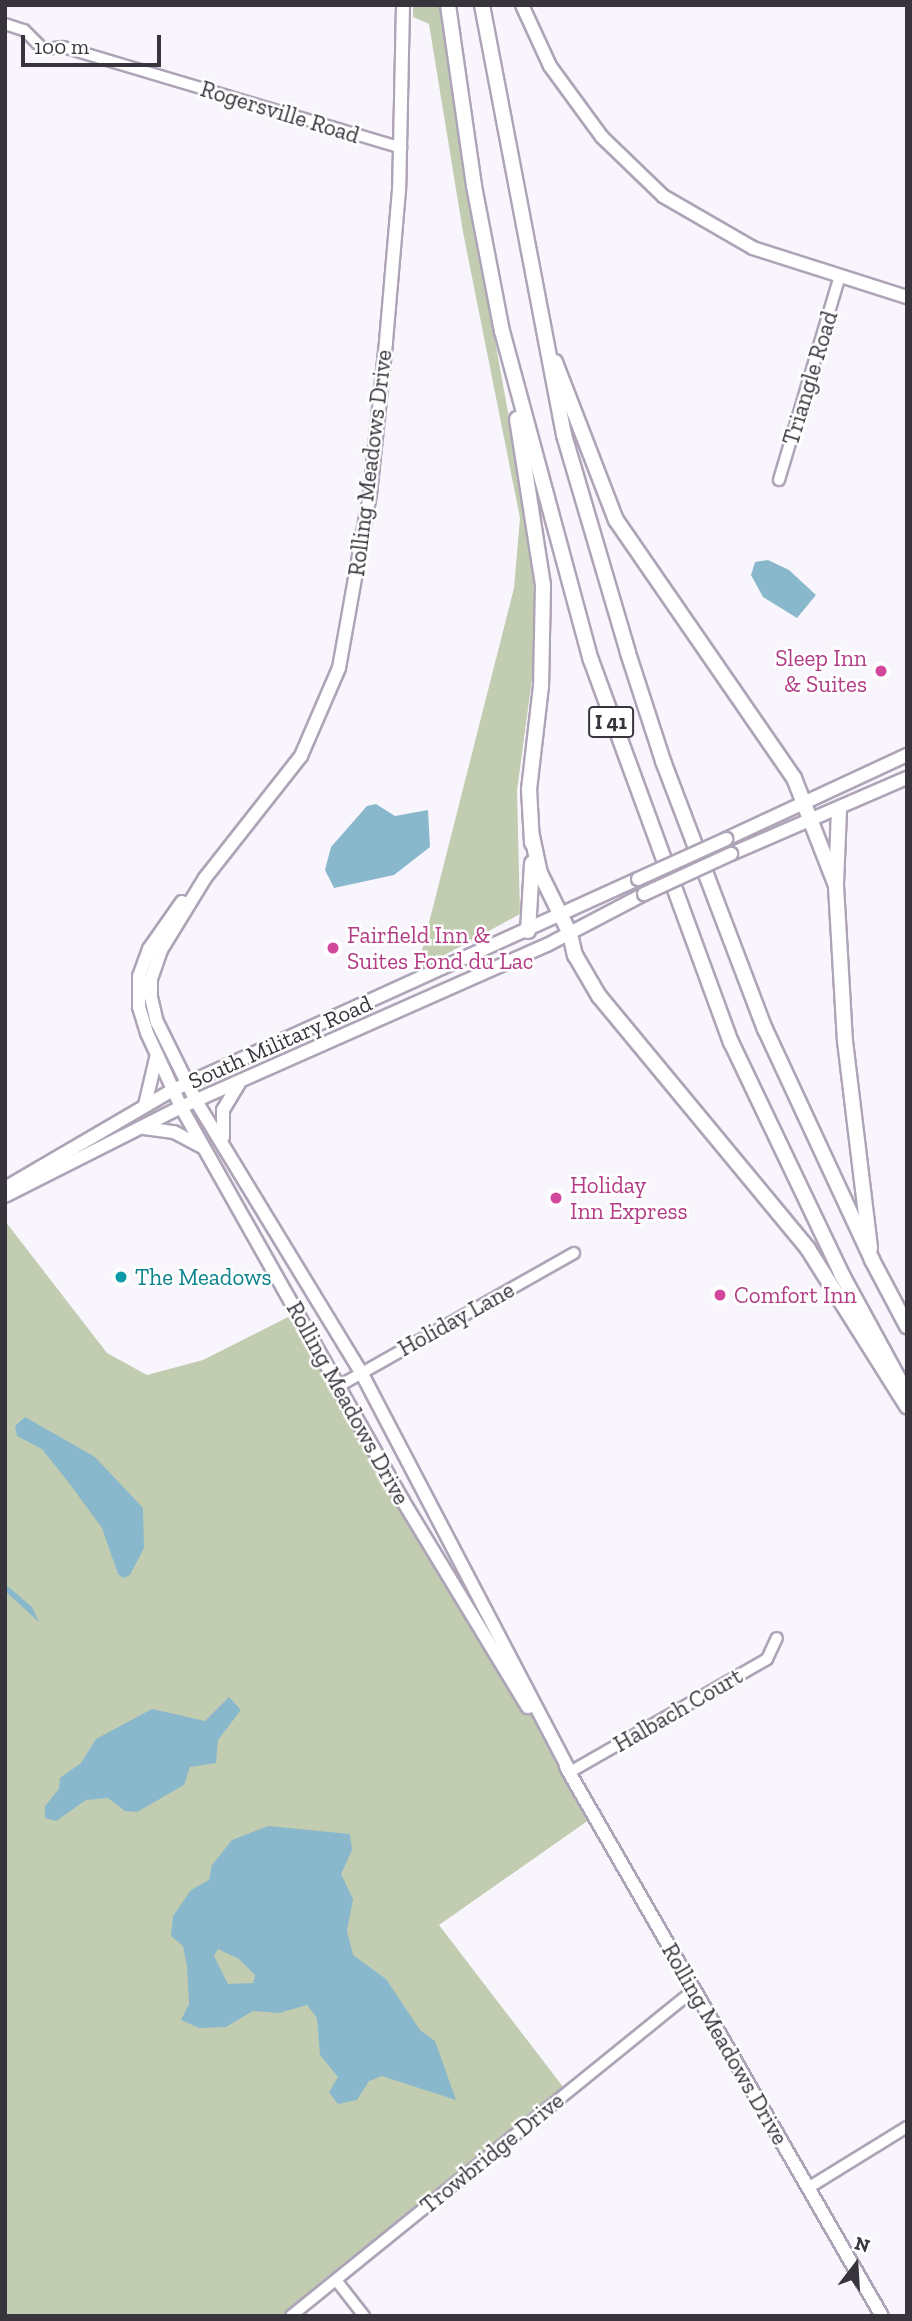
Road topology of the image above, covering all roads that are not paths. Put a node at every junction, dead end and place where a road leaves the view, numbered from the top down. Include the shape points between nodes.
1 (403, 5) edge
2 (448, 5) edge
3 (482, 5) edge
4 (522, 5) edge
5 (5, 24) edge
6 (401, 148) junction
7 (840, 276) junction
8 (907, 297) edge
9 (540, 323) junction
10 (502, 331) junction
11 (779, 480) dead end
12 (907, 755) edge
13 (907, 778) edge
14 (801, 803) junction
15 (839, 810) junction
16 (810, 821) junction
17 (532, 836) junction
18 (205, 878) junction
19 (836, 886) junction
20 (561, 916) junction
21 (528, 931) junction
22 (570, 934) junction
23 (156, 1054) junction
24 (241, 1080) junction
25 (187, 1084) junction
26 (173, 1090) junction
27 (196, 1101) junction
28 (145, 1105) junction
29 (181, 1107) junction
30 (140, 1128) junction
31 (224, 1144) junction
32 (204, 1148) junction
33 (5, 1188) edge
34 (5, 1196) edge
35 (574, 1253) dead end
36 (872, 1260) junction
37 (907, 1326) edge
38 (361, 1372) junction
39 (339, 1387) junction
40 (907, 1394) edge
41 (907, 1406) edge
42 (776, 1638) dead end
43 (570, 1772) junction
44 (694, 1990) junction
45 (907, 2127) edge
46 (808, 2188) junction
47 (335, 2280) junction
48 (290, 2316) edge
49 (364, 2316) edge
50 (882, 2316) edge

1 - 6 main road, Rolling Meadows Drive
2 - 10 highway, I 41 via 474,186
3 - 9 highway, I 41
4 - 7 main road via 550,66 602,137 663,196 736,241
5 - 6 street, Rogersville Road via 24,30 43,49 63,47
6 - 18 main road, Rolling Meadows Drive via 370,494 339,668 301,756
7 - 8 main road
7 - 11 street, Triangle Road
9 - 14 highway via 616,520 696,641 764,730 794,778
9 - 36 highway, I 41 via 564,435 663,761 765,1029
10 - 17 highway via 543,585 541,687 529,789
10 - 40 highway, I 41 via 591,660 694,951 773,1135
12 - 14 main road, South Military Road
13 - 15 main road, South Military Road
14 - 16 highway
14 - 20 main road, South Military Road, bridge
15 - 16 main road, South Military Road
15 - 19 highway
16 - 19 highway
16 - 22 main road, South Military Road, bridge via 644,894
17 - 20 highway via 540,873
17 - 21 highway
18 - 23 main road, Rolling Meadows Drive via 169,918 142,967 139,1007
18 - 25 main road, Rolling Meadows Drive via 161,950 151,979 157,1022
19 - 36 highway via 847,1066
20 - 21 main road, South Military Road
20 - 22 highway
21 - 25 main road, South Military Road
22 - 24 main road, South Military Road
22 - 41 highway via 575,955 599,996 777,1209
23 - 26 main road, Rolling Meadows Drive
23 - 28 main road via 156,1075
24 - 27 main road, South Military Road
24 - 31 main road via 223,1110
25 - 26 main road, South Military Road
25 - 27 main road, Rolling Meadows Drive
26 - 28 main road, South Military Road
26 - 29 main road, Rolling Meadows Drive
27 - 29 main road, South Military Road
27 - 31 main road, Rolling Meadows Drive
28 - 33 main road, South Military Road
29 - 30 main road, South Military Road
29 - 32 main road, Rolling Meadows Drive
30 - 32 main road via 174,1132
30 - 34 main road, South Military Road
31 - 38 main road, Rolling Meadows Drive
32 - 39 main road, Rolling Meadows Drive
35 - 38 street, Holiday Lane
36 - 37 highway, I 41
38 - 39 street, Holiday Lane
38 - 43 main road, Rolling Meadows Drive
39 - 43 main road, Rolling Meadows Drive via 461,1603
42 - 43 street, Halbach Court via 767,1659
43 - 44 main road, Rolling Meadows Drive
44 - 46 main road, Rolling Meadows Drive
44 - 47 street, Trowbridge Drive
45 - 46 street
46 - 50 main road, Rolling Meadows Drive
47 - 48 street, Trowbridge Drive
47 - 49 street

